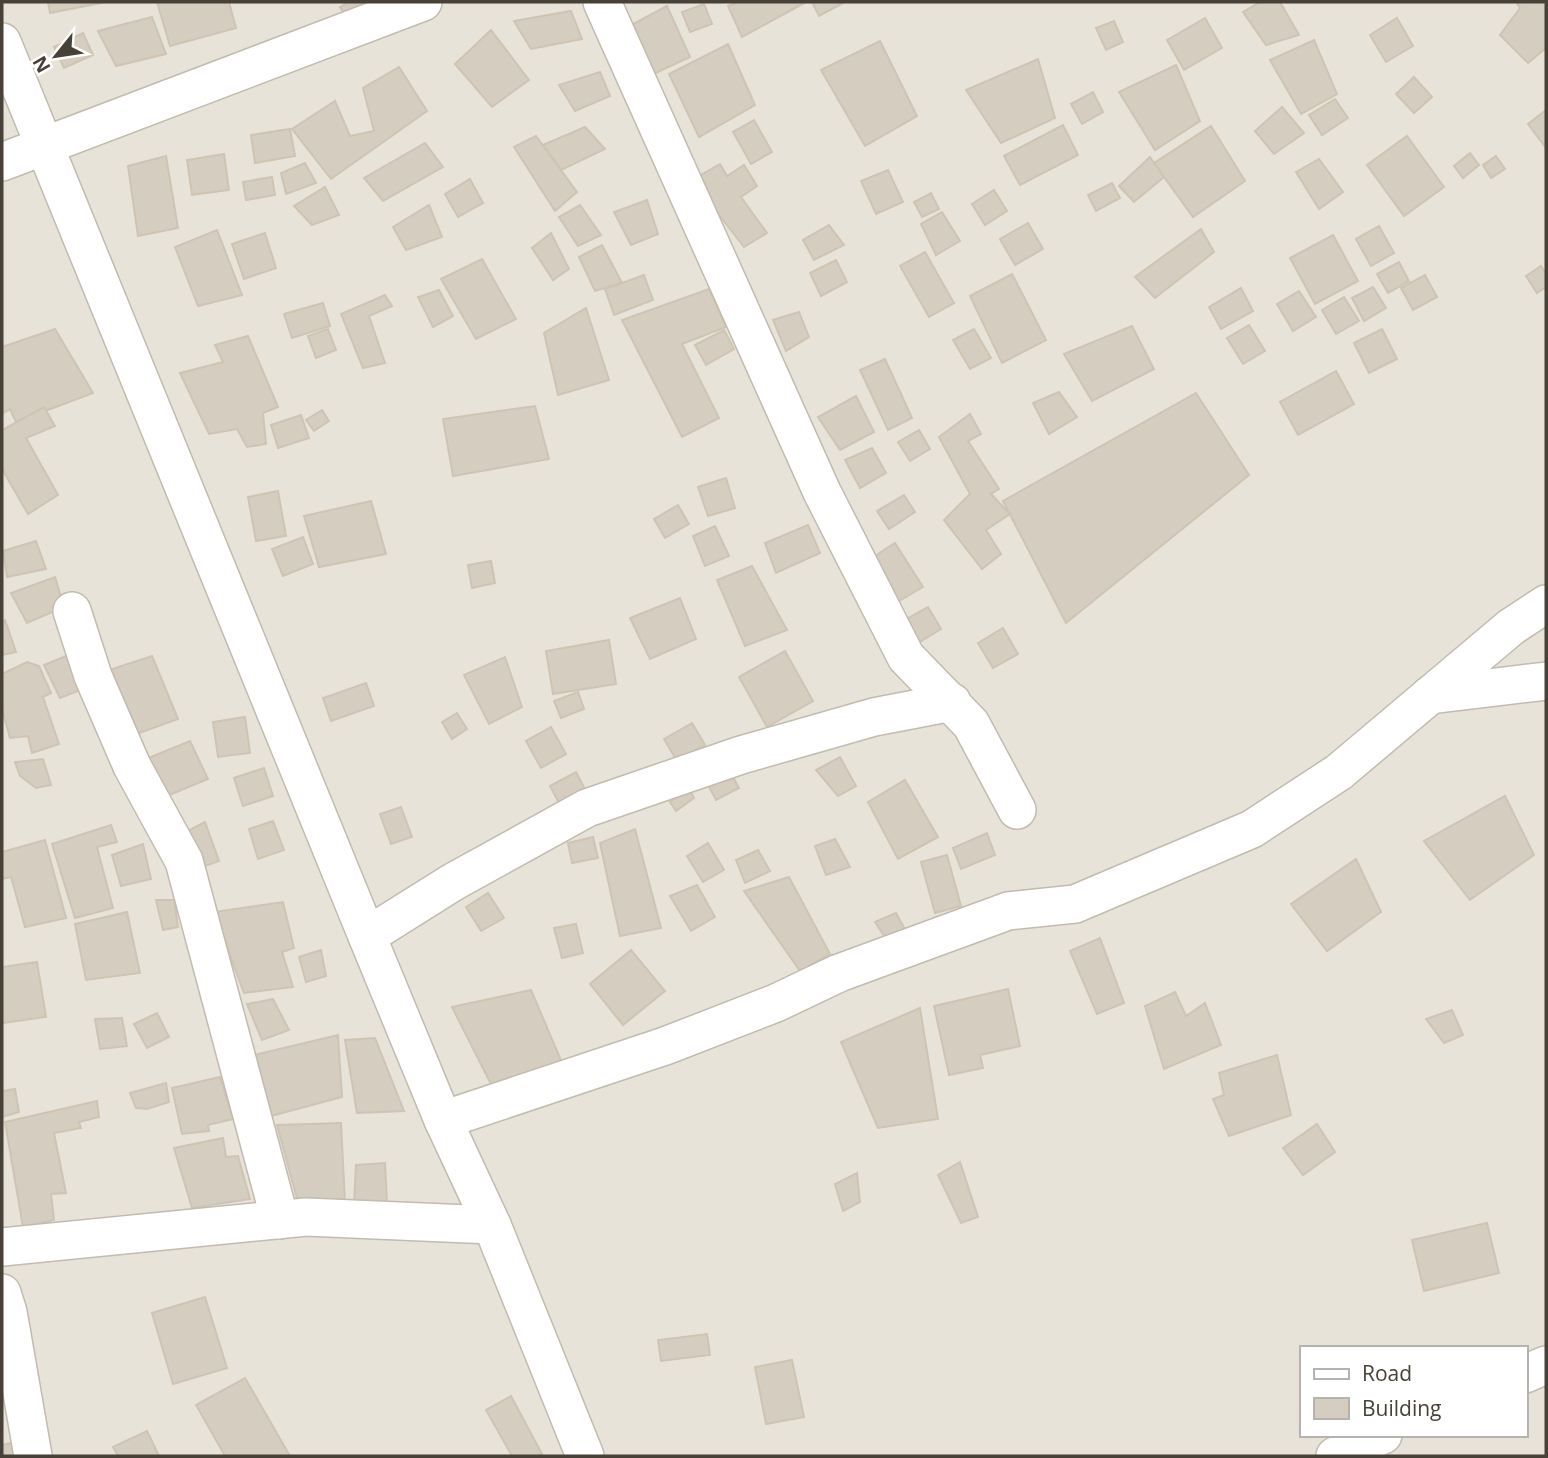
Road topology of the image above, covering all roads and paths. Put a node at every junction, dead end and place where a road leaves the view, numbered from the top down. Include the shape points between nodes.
1 (422, 2) edge
2 (602, 2) edge
3 (2, 42) edge
4 (43, 146) junction
5 (2, 162) edge
6 (1546, 604) edge
7 (72, 611) dead end
8 (1546, 681) edge
9 (1430, 695) junction
10 (952, 702) junction
11 (1017, 810) dead end
12 (367, 936) junction
13 (443, 1120) junction
14 (281, 1220) junction
15 (492, 1224) junction
16 (2, 1247) edge
17 (2, 1293) edge
18 (1546, 1365) edge
19 (1527, 1373) edge
20 (1378, 1437) edge
21 (33, 1456) edge
22 (585, 1456) edge
23 (1335, 1456) edge

1 - 4 street
2 - 10 street via 822,492 906,657
3 - 4 street
4 - 5 street
4 - 12 street
6 - 9 street via 1511,627
7 - 14 street via 93,676 132,766 184,861
8 - 9 street
9 - 13 street via 1339,772 1252,829 1075,904 1007,911 839,973 665,1046
10 - 11 street via 971,724
10 - 12 street via 874,717 781,744 587,808
12 - 13 street
13 - 15 street
14 - 15 street
14 - 16 street
15 - 22 street
17 - 21 street
18 - 19 street
20 - 23 street

